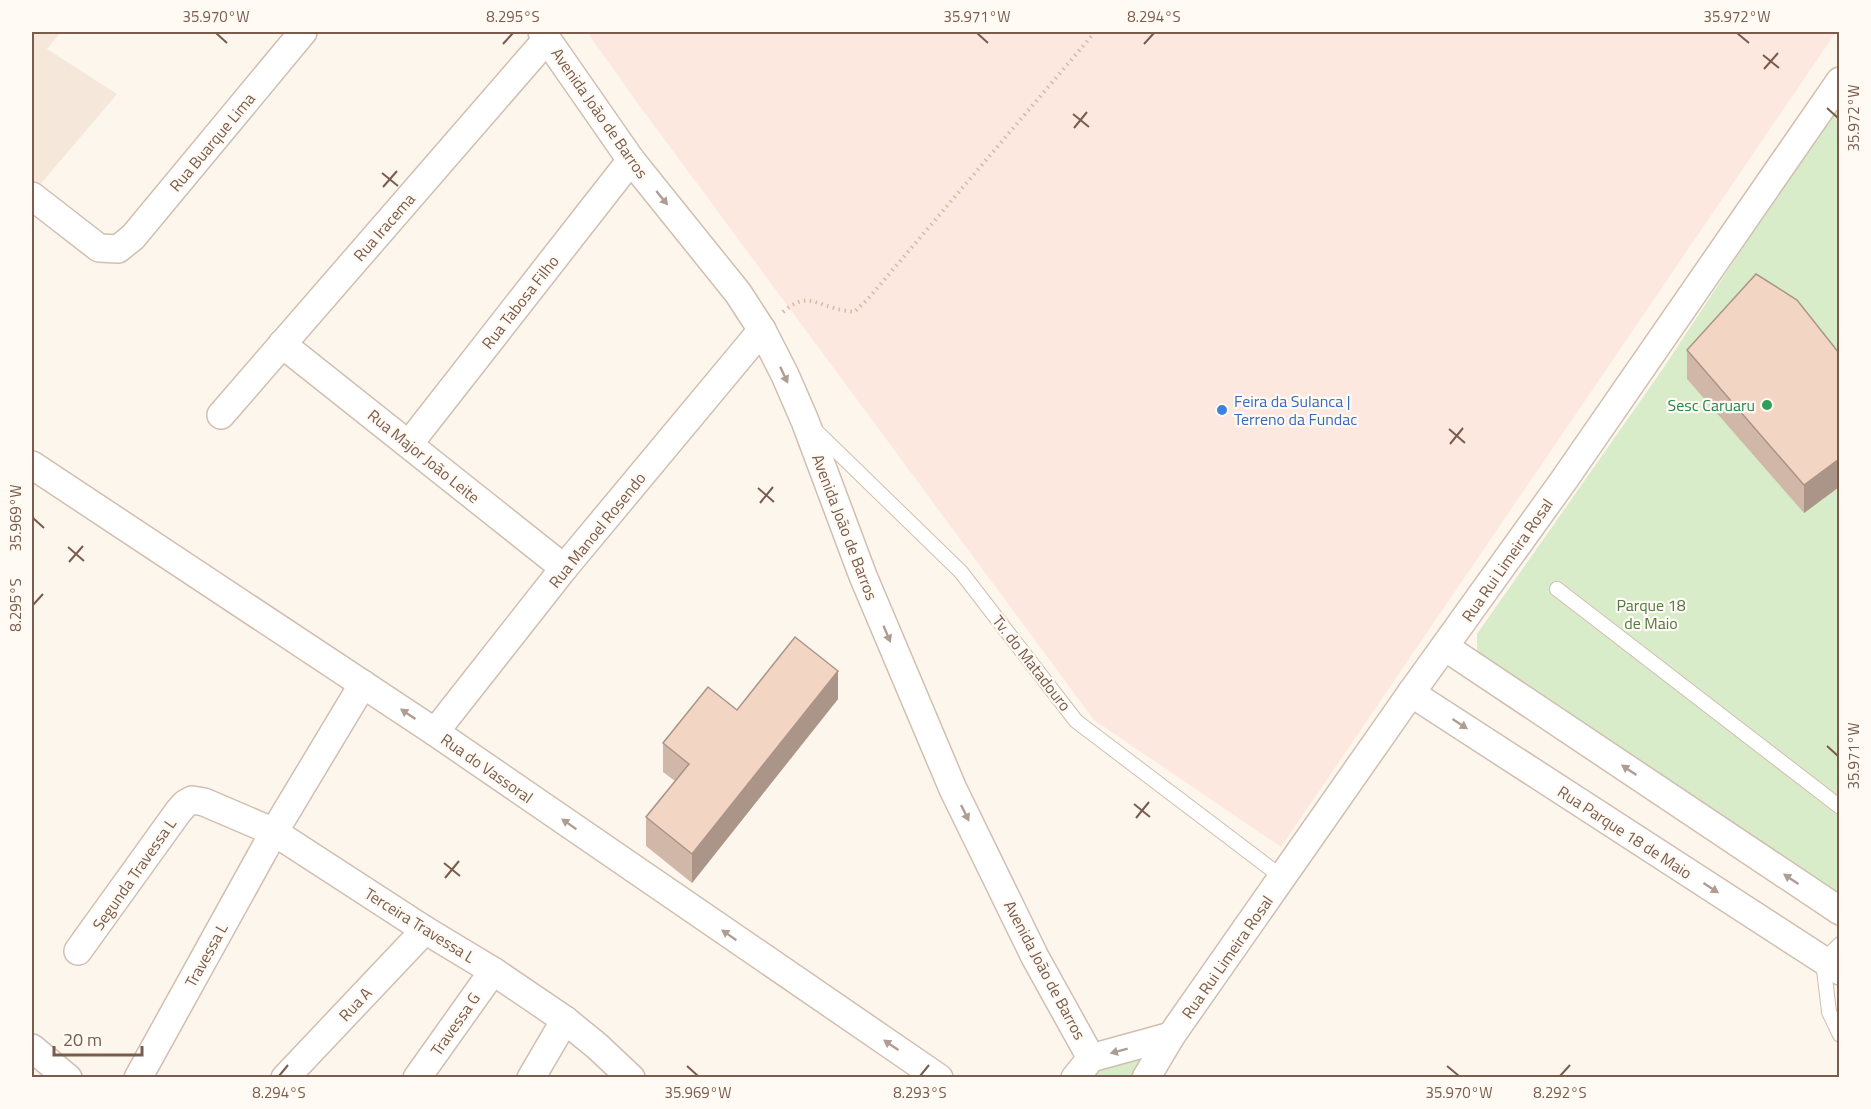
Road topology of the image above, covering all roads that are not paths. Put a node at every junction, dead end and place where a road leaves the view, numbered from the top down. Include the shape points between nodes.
1 (303, 32) edge
2 (544, 35) edge
3 (1839, 81) edge
4 (631, 159) junction
5 (32, 196) edge
6 (762, 330) junction
7 (282, 344) junction
8 (221, 415) dead end
9 (805, 421) junction
10 (409, 444) junction
11 (32, 465) edge
12 (564, 568) junction
13 (1557, 589) dead end
14 (1445, 647) junction
15 (363, 684) junction
16 (1411, 693) junction
17 (435, 732) junction
18 (192, 800) joint
19 (1839, 807) edge
20 (274, 832) junction
21 (1283, 878) junction
22 (1839, 911) edge
23 (425, 930) junction
24 (78, 951) dead end
25 (1834, 959) edge
26 (493, 971) junction
27 (565, 1020) junction
28 (1839, 1035) edge
29 (1171, 1036) junction
30 (32, 1048) edge
31 (1083, 1068) edge
32 (68, 1077) edge
33 (138, 1077) edge
34 (285, 1077) edge
35 (417, 1077) edge
36 (531, 1077) edge
37 (631, 1077) edge
38 (939, 1077) edge
39 (1146, 1077) edge

1 - 5 street, Rua Buarque Lima via 133,237 118,249 99,248
2 - 4 street, Avenida João de Barros
2 - 7 street, Rua Iracema
3 - 14 street, Rua Rui Limeira Rosal
4 -> 6 street, Avenida João de Barros via 738,293
4 - 10 street, Rua Tabosa Filho
6 -> 9 street, Avenida João de Barros
6 - 12 street, Rua Manoel Rosendo
7 - 8 street, Rua Iracema
7 - 10 street, Rua Major João Leite
9 - 21 lane, Tv. do Matadouro via 961,572 1076,721
9 -> 31 street, Avenida João de Barros via 863,576 953,789 1035,957
10 - 12 street, Rua Major João Leite
11 - 15 street, Rua do Vassoral
12 - 17 street, Rua Manoel Rosendo
13 - 19 lane
14 - 16 street, Rua Rui Limeira Rosal
22 -> 14 street
17 -> 15 street, Rua do Vassoral
15 - 20 street, Travessa L
16 - 21 street, Rua Rui Limeira Rosal
16 -> 25 street, Rua Parque 18 de Maio
38 -> 17 street, Rua do Vassoral
18 - 20 street, Terceira Travessa L
18 - 24 street, Segunda Travessa L via 178,812
20 - 23 street, Terceira Travessa L
20 - 33 street, Travessa L
21 - 29 street, Rua Rui Limeira Rosal
23 - 26 street, Terceira Travessa L
23 - 34 street, Rua A
25 - 28 lane via 1829,1012
26 - 27 street, Terceira Travessa L
26 - 35 street, Travessa G
27 - 36 street
27 - 37 street, Terceira Travessa L
29 -> 31 street
29 - 39 street, Rua Rui Limeira Rosal
30 - 32 street

